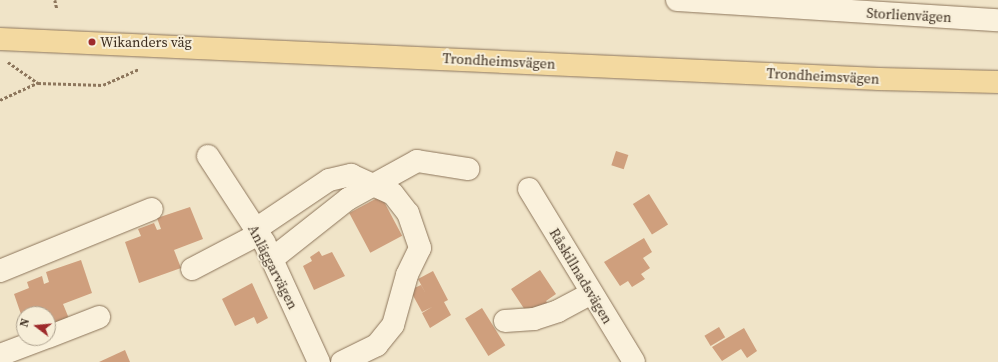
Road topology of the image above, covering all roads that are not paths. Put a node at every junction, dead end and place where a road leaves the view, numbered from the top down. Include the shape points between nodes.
1 (677, 0) edge
2 (998, 20) edge
3 (0, 39) edge
4 (998, 82) edge
5 (208, 156) dead end
6 (468, 169) dead end
7 (372, 185) junction
8 (529, 189) dead end
9 (152, 209) dead end
10 (258, 231) junction
11 (272, 259) junction
12 (192, 269) dead end
13 (0, 271) edge
14 (592, 293) junction
15 (99, 317) dead end
16 (505, 321) dead end
17 (56, 334) edge
18 (24, 346) edge
19 (0, 355) edge
20 (319, 362) edge
21 (342, 362) edge
22 (634, 362) edge

1 - 2 street, Storlienvägen
3 - 4 main road, Trondheimsvägen via 879,79
5 - 10 street, Anläggarvägen
6 - 7 street via 417,161
7 - 10 street via 351,175 329,180
7 - 11 street via 348,199
7 - 21 street via 394,194 408,213 420,248 407,275 393,326 377,344
8 - 14 street, Råskillnadsvägen
9 - 13 street
10 - 11 street, Anläggarvägen
10 - 12 street
11 - 20 street, Anläggarvägen
14 - 16 street via 534,319
14 - 22 street, Råskillnadsvägen
15 - 17 street
18 - 19 street

